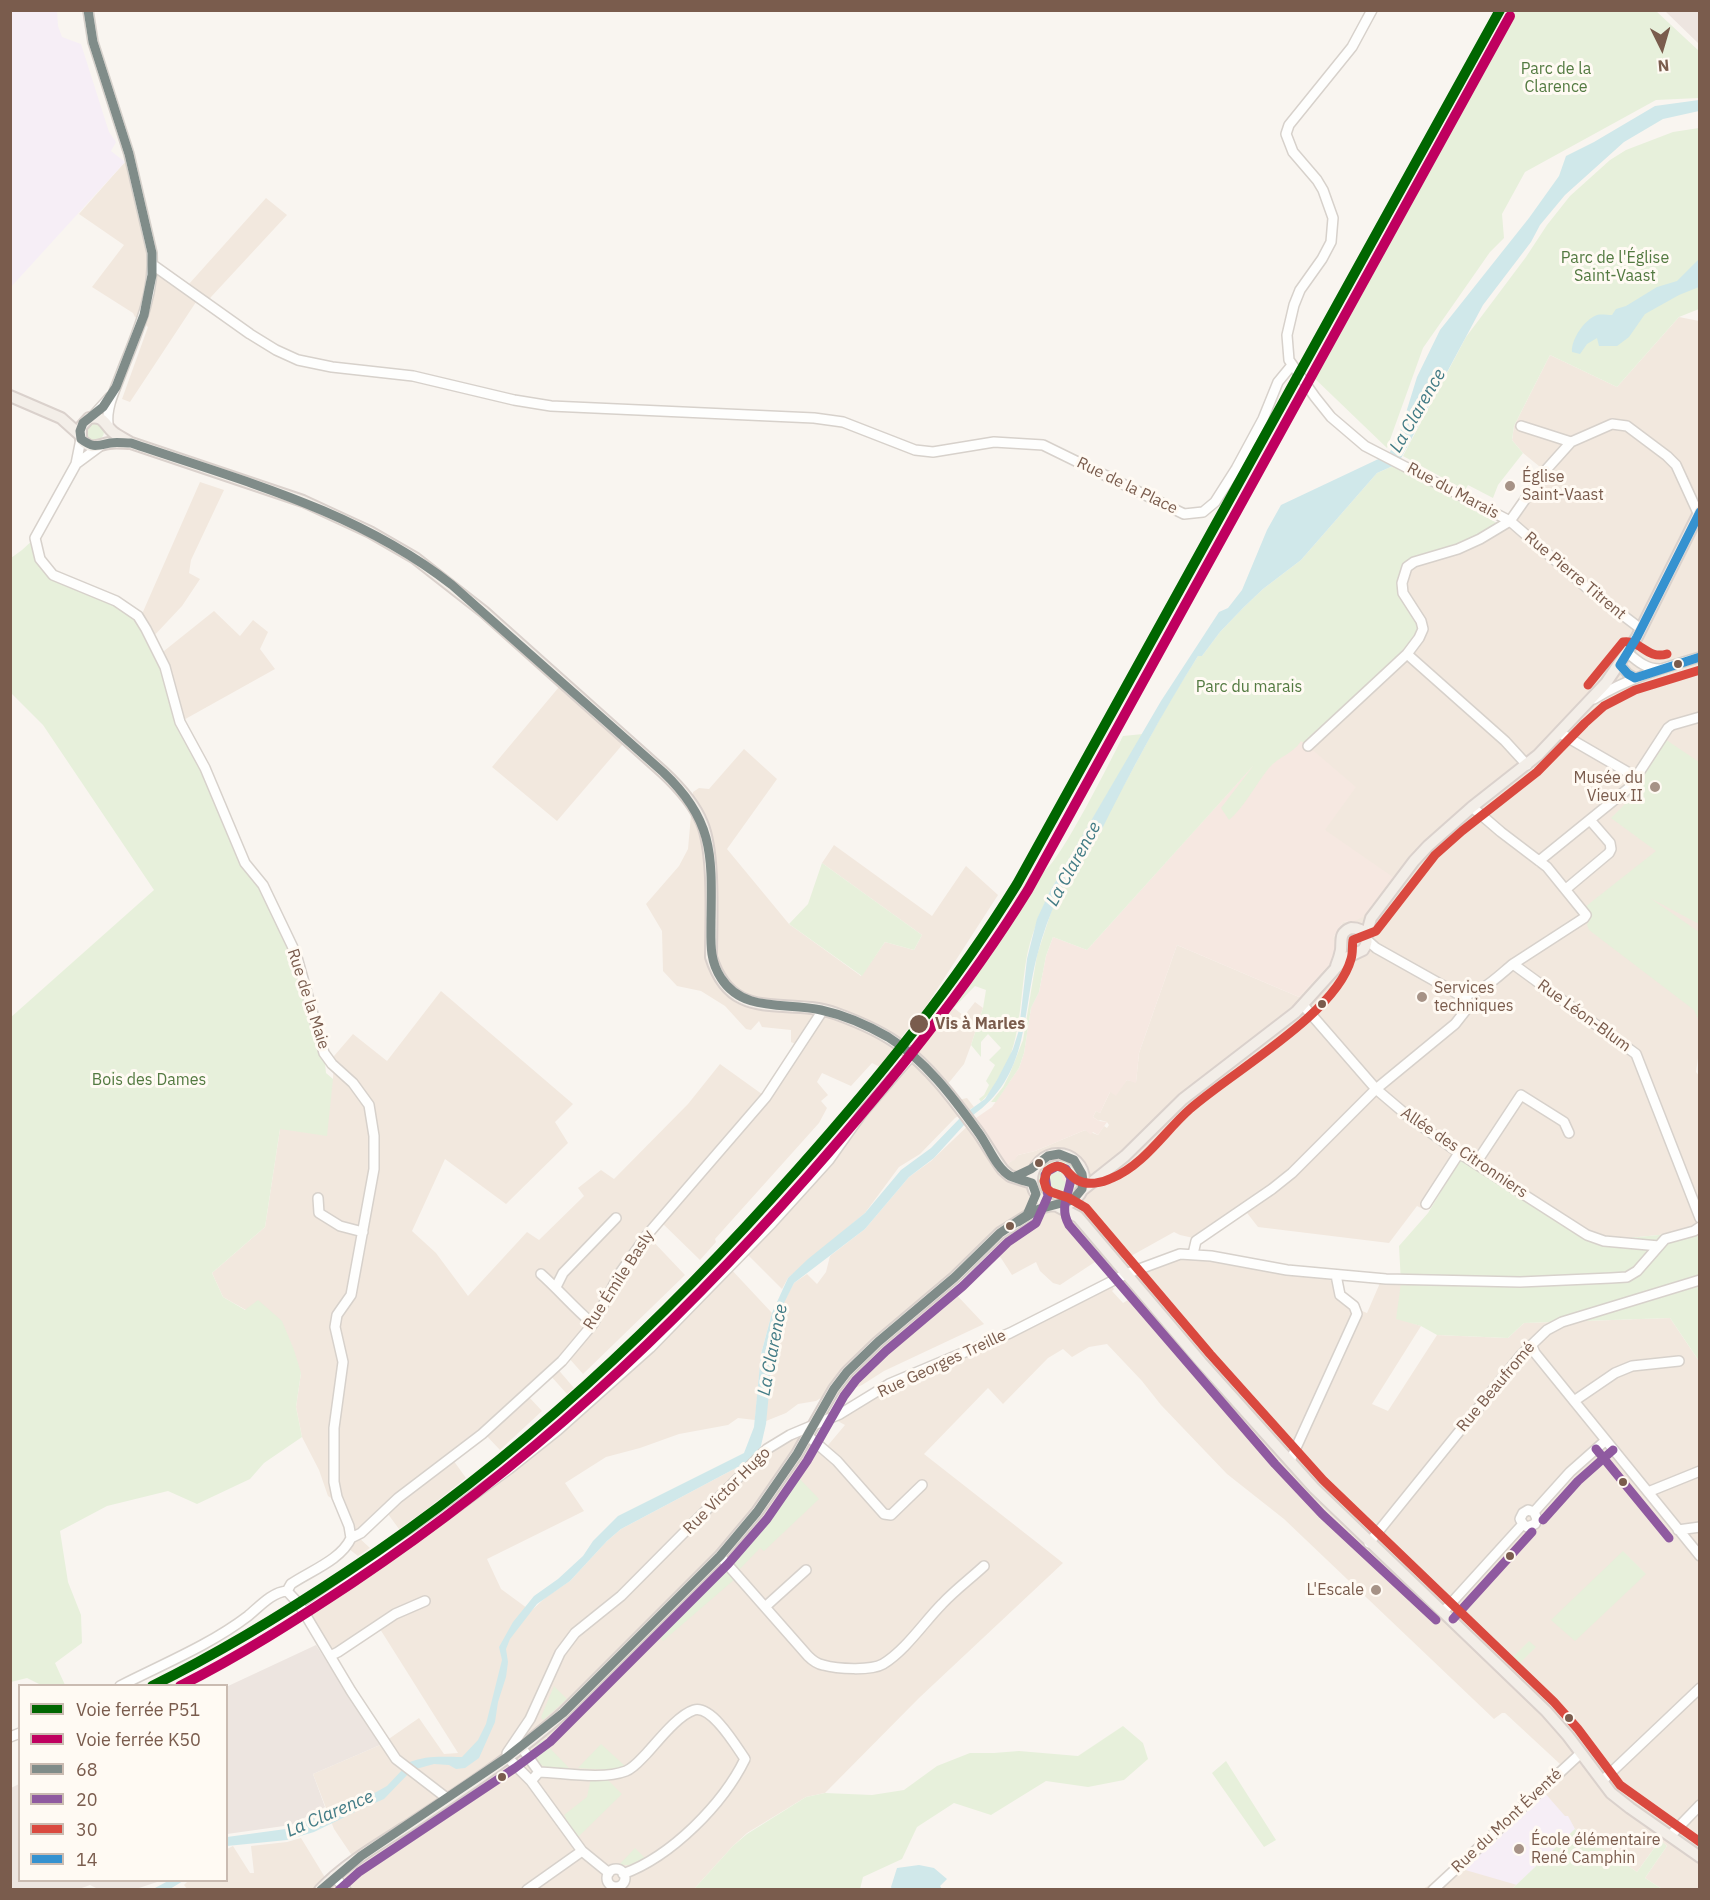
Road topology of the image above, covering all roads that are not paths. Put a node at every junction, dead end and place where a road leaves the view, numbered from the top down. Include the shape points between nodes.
1 (88, 10) edge
2 (1372, 10) edge
3 (153, 265) junction
4 (1292, 365) junction
5 (10, 396) edge
6 (112, 396) junction
7 (61, 418) junction
8 (89, 418) junction
9 (109, 426) junction
10 (1521, 426) dead end
11 (81, 437) junction
12 (1571, 442) junction
13 (130, 443) junction
14 (102, 445) junction
15 (76, 464) junction
16 (1699, 512) edge
17 (1510, 521) junction
18 (1641, 629) junction
19 (1628, 653) junction
20 (1407, 654) junction
21 (1700, 657) edge
22 (1620, 664) junction
23 (1663, 669) junction
24 (1635, 678) junction
25 (1589, 702) junction
26 (1700, 717) edge
27 (1560, 733) junction
28 (1308, 746) dead end
29 (1527, 765) junction
30 (1636, 777) junction
31 (1472, 807) junction
32 (1590, 820) junction
33 (1539, 861) junction
34 (1566, 889) junction
35 (1364, 935) junction
36 (1341, 946) junction
37 (1382, 951) junction
38 (1356, 953) junction
39 (1513, 964) junction
40 (1336, 966) junction
41 (1467, 996) junction
42 (1303, 1005) junction
43 (823, 1010) junction
44 (912, 1055) junction
45 (1376, 1089) junction
46 (1569, 1133) dead end
47 (1459, 1153) junction
48 (1476, 1162) junction
49 (1036, 1166) junction
50 (1112, 1167) junction
51 (1081, 1169) junction
52 (1014, 1177) junction
53 (1034, 1189) junction
54 (1079, 1194) junction
55 (318, 1198) dead end
56 (1426, 1204) dead end
57 (1054, 1205) junction
58 (1028, 1215) junction
59 (1077, 1217) junction
60 (616, 1218) dead end
61 (1700, 1218) edge
62 (1700, 1227) edge
63 (363, 1232) junction
64 (1659, 1246) junction
65 (1193, 1254) junction
66 (541, 1274) dead end
67 (1126, 1274) junction
68 (1336, 1275) junction
69 (1700, 1280) edge
70 (556, 1287) junction
71 (593, 1324) junction
72 (1532, 1346) junction
73 (1679, 1361) dead end
74 (1574, 1401) junction
75 (810, 1431) junction
76 (1605, 1441) junction
77 (1290, 1461) junction
78 (1700, 1471) edge
79 (922, 1485) dead end
80 (1648, 1492) junction
81 (1700, 1527) edge
82 (1678, 1530) junction
83 (351, 1538) junction
84 (1369, 1543) junction
85 (720, 1556) junction
86 (1700, 1556) edge
87 (984, 1566) dead end
88 (806, 1570) dead end
89 (287, 1591) junction
90 (425, 1601) dead end
91 (765, 1607) junction
92 (1444, 1611) junction
93 (304, 1613) junction
94 (330, 1656) junction
95 (124, 1684) edge
96 (1700, 1688) edge
97 (530, 1719) junction
98 (543, 1732) junction
99 (522, 1748) junction
100 (1581, 1753) junction
101 (508, 1758) junction
102 (539, 1772) junction
103 (531, 1781) junction
104 (1602, 1781) junction
105 (448, 1798) junction
106 (1700, 1805) edge
107 (1670, 1836) junction
108 (582, 1851) junction
109 (1700, 1857) edge
110 (609, 1873) junction
111 (623, 1874) junction
112 (334, 1876) junction
113 (617, 1888) edge
114 (320, 1890) edge
115 (346, 1890) edge
116 (527, 1890) edge
117 (1433, 1890) edge

1 - 3 street via 93,42 129,154
2 - 4 street via 1352,47 1289,125 1286,134 1293,152 1328,200 1333,227 1327,251 1300,290 1288,324 1287,353
3 - 4 street, Rue de la Place via 276,350 298,360 413,376 551,406 843,422 915,450 933,452 994,442 1043,445 1177,512 1197,514 1219,496 1263,419 1278,382
3 - 6 street via 144,315
4 - 17 street, Rue du Marais via 1331,417 1353,437
5 - 7 main road
6 - 8 street
6 - 9 street
7 - 8 main road
7 - 11 main road
8 - 9 main road via 100,417
8 - 11 main road via 81,426
9 - 13 main road
9 - 14 main road via 110,436
10 - 12 street
11 - 14 main road via 91,447
11 - 15 street
12 - 16 street via 1612,424 1627,426 1676,465
12 - 17 street
13 - 14 main road
13 - 43 main road via 324,509 415,558 475,605 680,788 702,820 709,848 711,957 725,986 751,1002
14 - 15 street
15 - 63 street, Rue de la Maie via 35,538 40,559 53,575 116,601 138,616 165,667 180,722 205,768 245,863 263,885 296,954 324,1053 369,1105 374,1169
16 - 18 main road
17 - 18 street, Rue Pierre Titrent
17 - 20 street via 1479,540 1407,567 1403,593 1423,629
18 - 19 main road
19 - 22 main road
19 - 23 street via 1639,663
20 - 28 street
20 - 29 street
21 - 23 street
22 - 24 street
22 - 25 main road
23 - 24 street
24 - 25 street
25 - 27 main road
26 - 30 street via 1668,728
27 - 29 main road
27 - 30 street
29 - 31 main road
30 - 32 street via 1626,791
31 - 33 street
31 - 35 main road via 1414,861 1371,918
32 - 33 street
32 - 34 street via 1611,849
33 - 34 street
34 - 39 street via 1583,910 1584,918
35 - 36 main road via 1352,928 1343,932
35 - 37 street
35 - 38 main road via 1366,947
36 - 38 main road via 1345,952
36 - 40 main road
37 - 38 street
37 - 41 street
38 - 40 main road
39 - 41 street
39 - 61 street, Rue Léon-Blum via 1636,1054
40 - 42 main road
41 - 45 street via 1466,1010 1455,1024
42 - 45 street, Allée des Citronniers
42 - 50 main road via 1183,1099
43 - 44 main road via 859,1023
43 - 71 street, Rue Émile Basly via 766,1097 647,1235
44 - 52 main road via 971,1124 999,1165
44 - 93 street via 863,1112 830,1160 650,1348 509,1468
45 - 47 street, Allée des Citronniers
45 - 65 street via 1292,1173 1196,1241
46 - 48 street via 1564,1122 1521,1095
47 - 48 street, Allée des Citronniers
47 - 56 street
48 - 64 street, Allée des Citronniers via 1587,1235 1604,1242
49 - 51 main road via 1046,1157 1059,1154 1071,1158
49 - 52 main road
49 - 53 main road via 1032,1174
50 - 51 main road
50 - 54 main road
51 - 54 main road
52 - 53 main road
53 - 57 main road via 1042,1201
53 - 58 main road
54 - 57 main road via 1068,1203
54 - 59 main road via 1074,1208
55 - 63 street via 319,1213 340,1226
57 - 58 main road
57 - 59 main road
58 - 75 main road via 1000,1233 847,1372
59 - 67 main road
60 - 70 street via 563,1274
62 - 64 street via 1665,1239
63 - 83 street, Rue de la Maie via 351,1295 337,1315 335,1327 343,1362 334,1428 334,1482
64 - 68 street, Rue Georges Treille via 1636,1271 1611,1278 1509,1282
65 - 67 street, Rue Georges Treille via 1174,1256
65 - 68 street, Rue Georges Treille
66 - 70 street
67 - 75 street, Rue Georges Treille via 1010,1333 889,1384
67 - 77 main road
68 - 77 street via 1340,1295 1354,1306 1357,1314
69 - 72 street, Rue Beaufromé via 1562,1322 1547,1330
70 - 71 street
71 - 83 street, Rue Émile Basly via 562,1361 482,1434
72 - 74 street
72 - 84 street, Rue Beaufromé via 1521,1354
73 - 74 street via 1632,1366
74 - 76 street
75 - 79 street via 884,1514 891,1515
75 - 85 main road via 757,1512
75 - 97 street, Rue Victor Hugo via 790,1435 767,1449 621,1596 575,1633 560,1653
76 - 80 street
76 - 92 street via 1534,1512 1522,1513 1523,1524
77 - 84 main road
78 - 80 street
80 - 82 street
81 - 82 street
82 - 86 street
83 - 89 street, Rue Émile Basly via 345,1548 291,1584
84 - 92 main road
85 - 91 street
85 - 98 main road
87 - 91 street via 890,1659 876,1668 833,1667 816,1662
88 - 91 street
89 - 93 street
89 - 95 street, Rue Émile Basly via 276,1594 207,1642
90 - 94 street via 395,1614
92 - 100 main road via 1546,1711
93 - 94 street
94 - 105 street via 396,1758
96 - 104 street
97 - 98 street
97 - 101 street, Rue Victor Hugo via 507,1753
98 - 99 main road
99 - 101 main road
99 - 102 street
100 - 104 main road
100 - 117 street, Rue du Mont Éventé
101 - 103 street
101 - 105 main road
102 - 103 street
102 - 111 street via 613,1775 629,1771 693,1710 707,1712 728,1733 745,1759 704,1818 668,1847
103 - 108 street
104 - 107 main road via 1630,1808
105 - 112 main road
106 - 107 street
107 - 109 main road
108 - 110 street
108 - 116 street
110 - 111 street via 616,1869
110 - 113 street via 608,1883
111 - 113 street via 624,1882
112 - 114 main road
112 - 115 street

